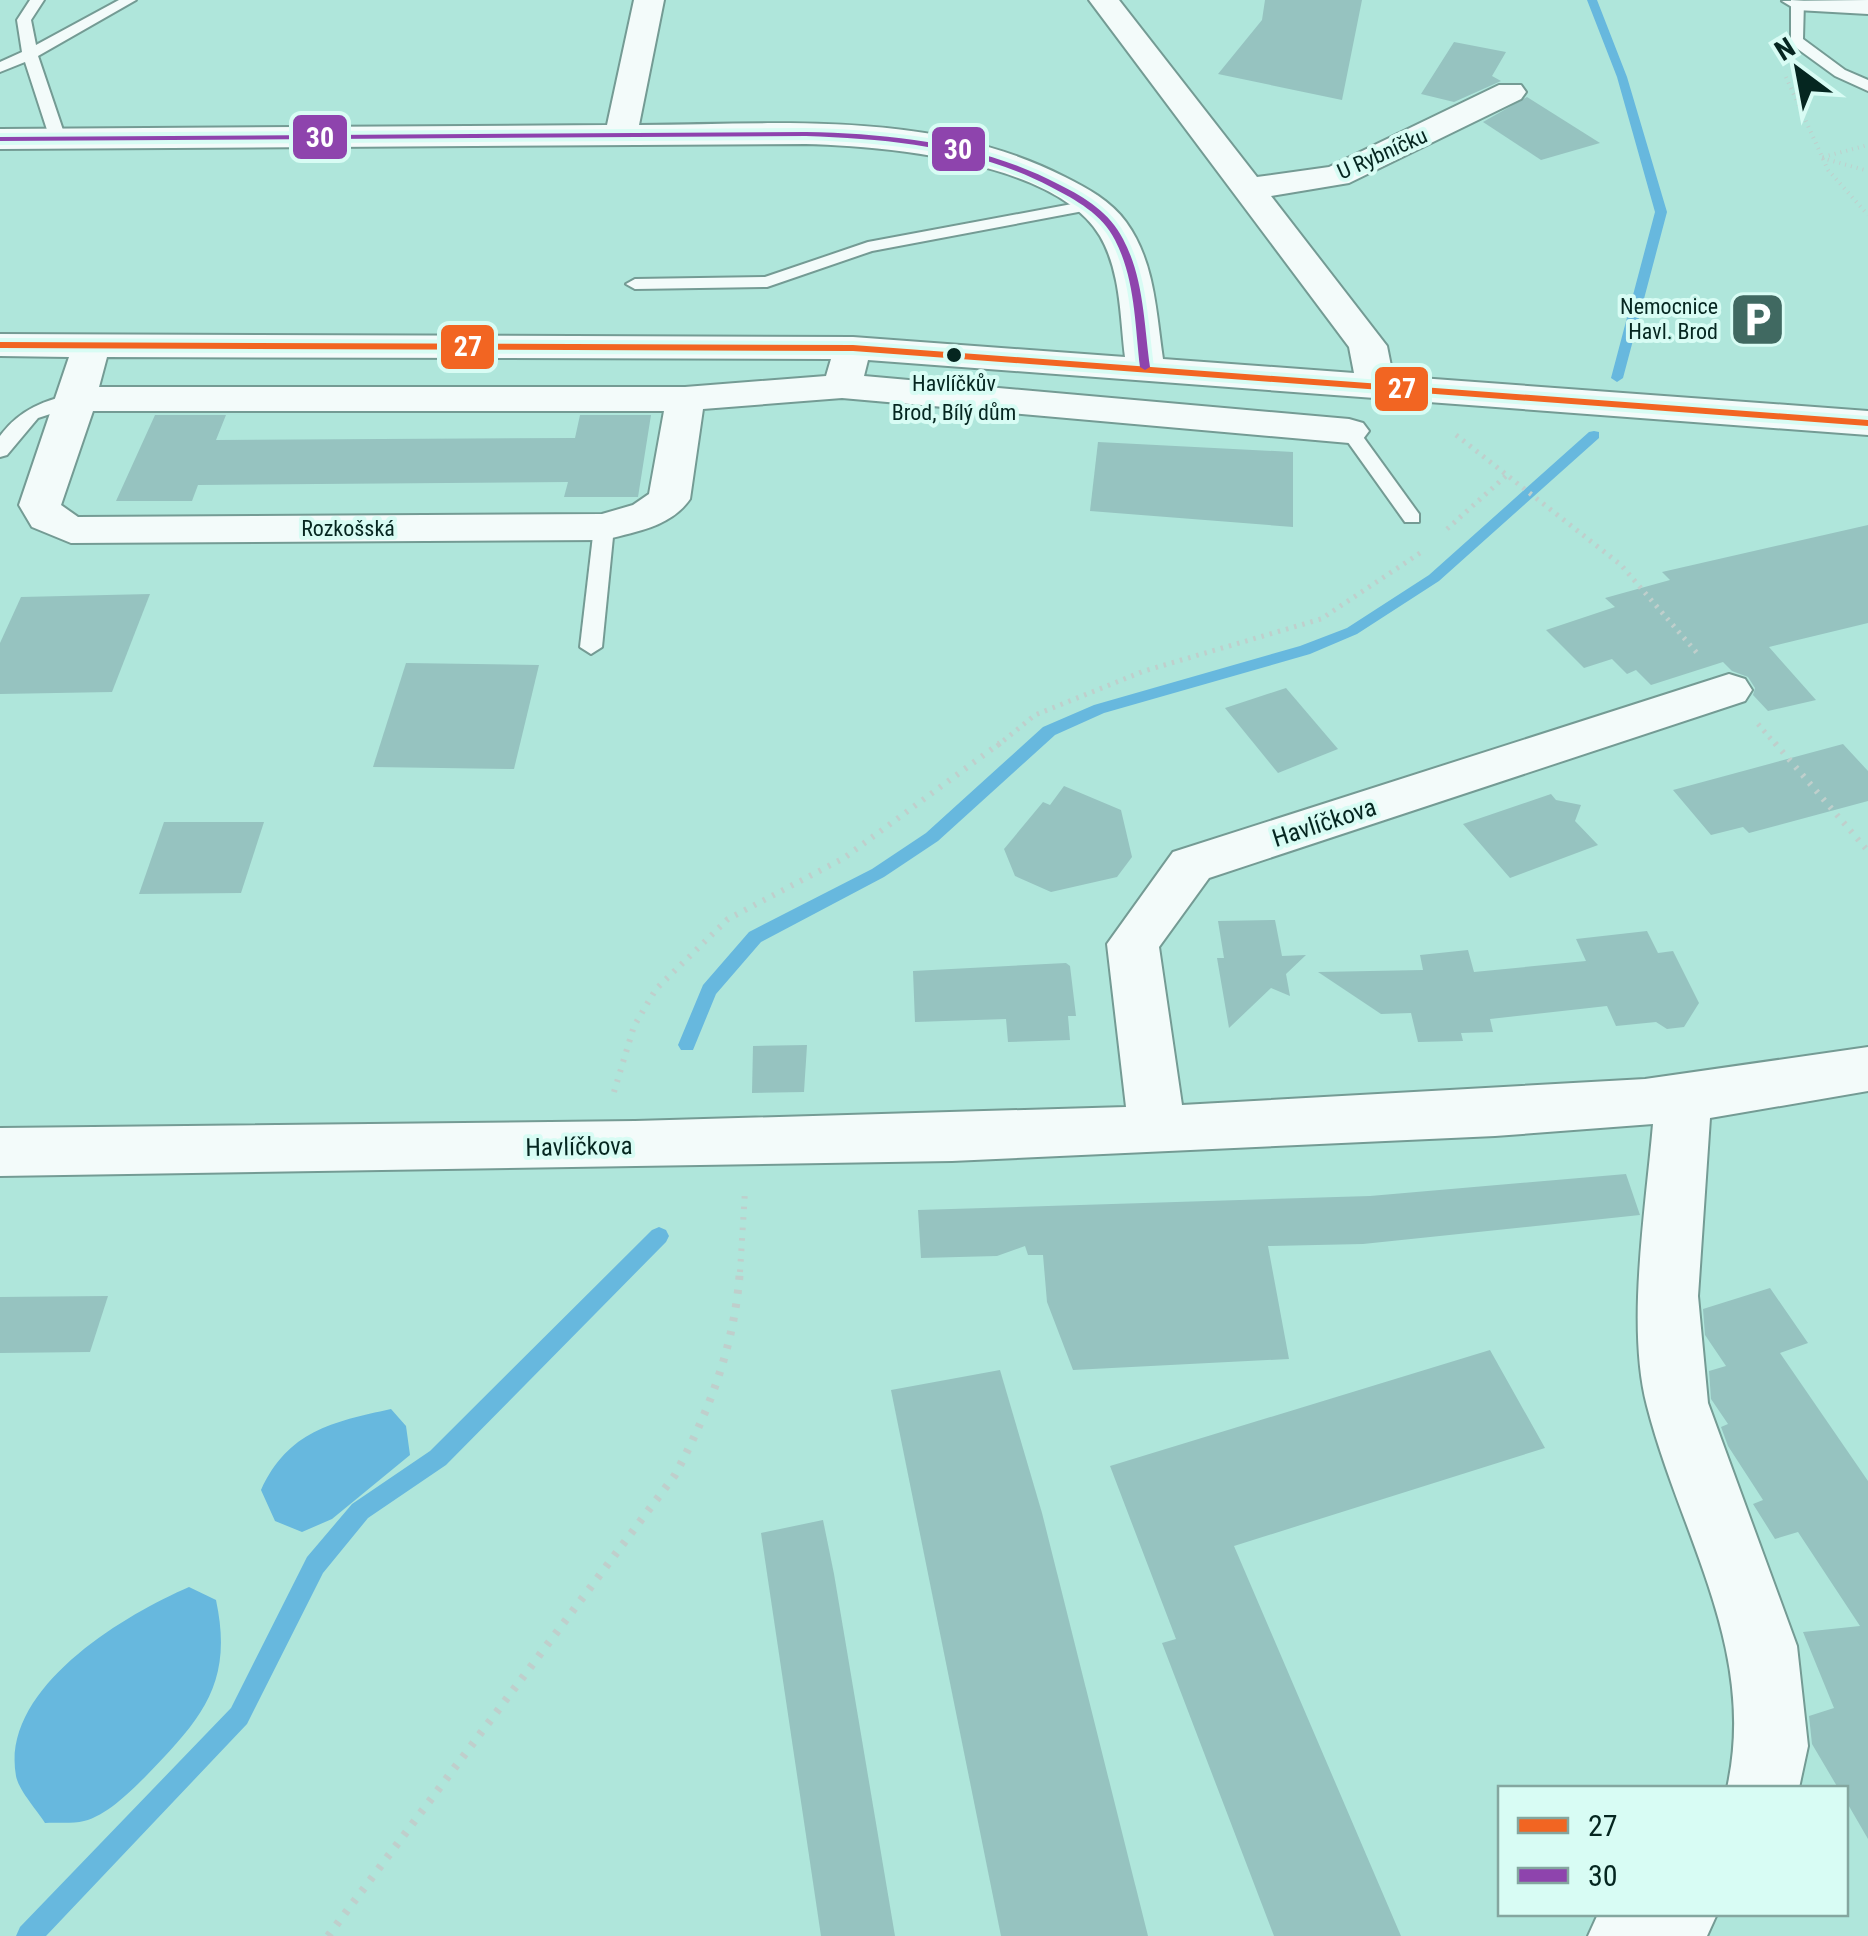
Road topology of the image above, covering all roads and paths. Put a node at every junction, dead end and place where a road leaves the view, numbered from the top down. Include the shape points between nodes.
1 (37, 0) edge
2 (128, 0) edge
3 (649, 0) edge
4 (1104, 0) edge
5 (1797, 1) edge
6 (1868, 5) edge
7 (0, 54) edge
8 (30, 54) junction
9 (0, 68) edge
10 (1868, 86) edge
11 (1510, 92) dead end
12 (621, 135) junction
13 (58, 138) junction
14 (0, 139) edge
15 (1868, 145) edge
16 (1822, 158) junction
17 (1868, 171) edge
18 (1245, 189) junction
19 (1088, 206) junction
20 (1868, 215) edge
21 (635, 284) dead end
22 (0, 344) edge
23 (92, 344) junction
24 (853, 348) junction
25 (1145, 367) junction
26 (842, 386) junction
27 (1376, 386) junction
28 (1424, 390) junction
29 (77, 399) junction
30 (685, 399) junction
31 (1868, 423) edge
32 (1349, 430) joint
33 (0, 452) edge
34 (1507, 475) junction
35 (1548, 504) dead end
36 (1412, 518) dead end
37 (604, 527) junction
38 (1444, 532) dead end
39 (1431, 544) dead end
40 (592, 647) dead end
41 (1729, 690) dead end
42 (1868, 1069) edge
43 (1683, 1102) junction
44 (1157, 1130) junction
45 (749, 1142) junction
46 (599, 1146) junction
47 (0, 1152) edge
48 (1762, 1786) edge
49 (1674, 1916) edge
50 (328, 1936) edge
51 (1626, 1936) edge

1 - 8 lane via 24,20
2 - 8 lane
3 - 12 street
4 - 18 street
5 - 6 street
5 - 10 lane via 1796,40
7 - 8 lane
8 - 9 lane
8 - 13 lane
11 - 18 street, U Rybníčku via 1337,176
12 - 13 street
12 - 19 street via 854,135 936,143 1036,174
13 - 14 street
15 - 16 path
16 - 17 path
16 - 20 path via 1838,189
18 - 27 street via 1368,346
19 - 21 lane via 887,242 767,282
19 - 25 street via 1112,227 1130,270
22 - 23 street
23 - 24 street
23 - 29 street, Rozkošská
24 - 25 street
24 - 26 street
25 - 27 street
26 - 30 street
26 - 32 street
27 - 28 street
28 - 31 street
28 - 34 path via 1426,411
29 - 30 street
29 - 33 lane via 30,413
29 - 37 street, Rozkošská via 40,505 47,518 72,530
30 - 37 street, Rozkošská via 669,499 648,514
32 - 36 lane
34 - 35 path
34 - 38 path
37 - 40 lane
39 - 46 path via 1321,619 1144,671 1035,716 844,858 728,920 656,989 634,1026
41 - 44 street, Havlíčkova via 1191,865 1133,944
42 - 43 street, Havlíčkova
43 - 44 street, Havlíčkova
43 - 48 street via 1668,1296 1677,1403 1764,1646 1772,1746
44 - 45 street, Havlíčkova
45 - 46 street, Havlíčkova
45 - 50 path via 736,1314 712,1407 675,1474
46 - 47 street, Havlíčkova
49 - 51 street

